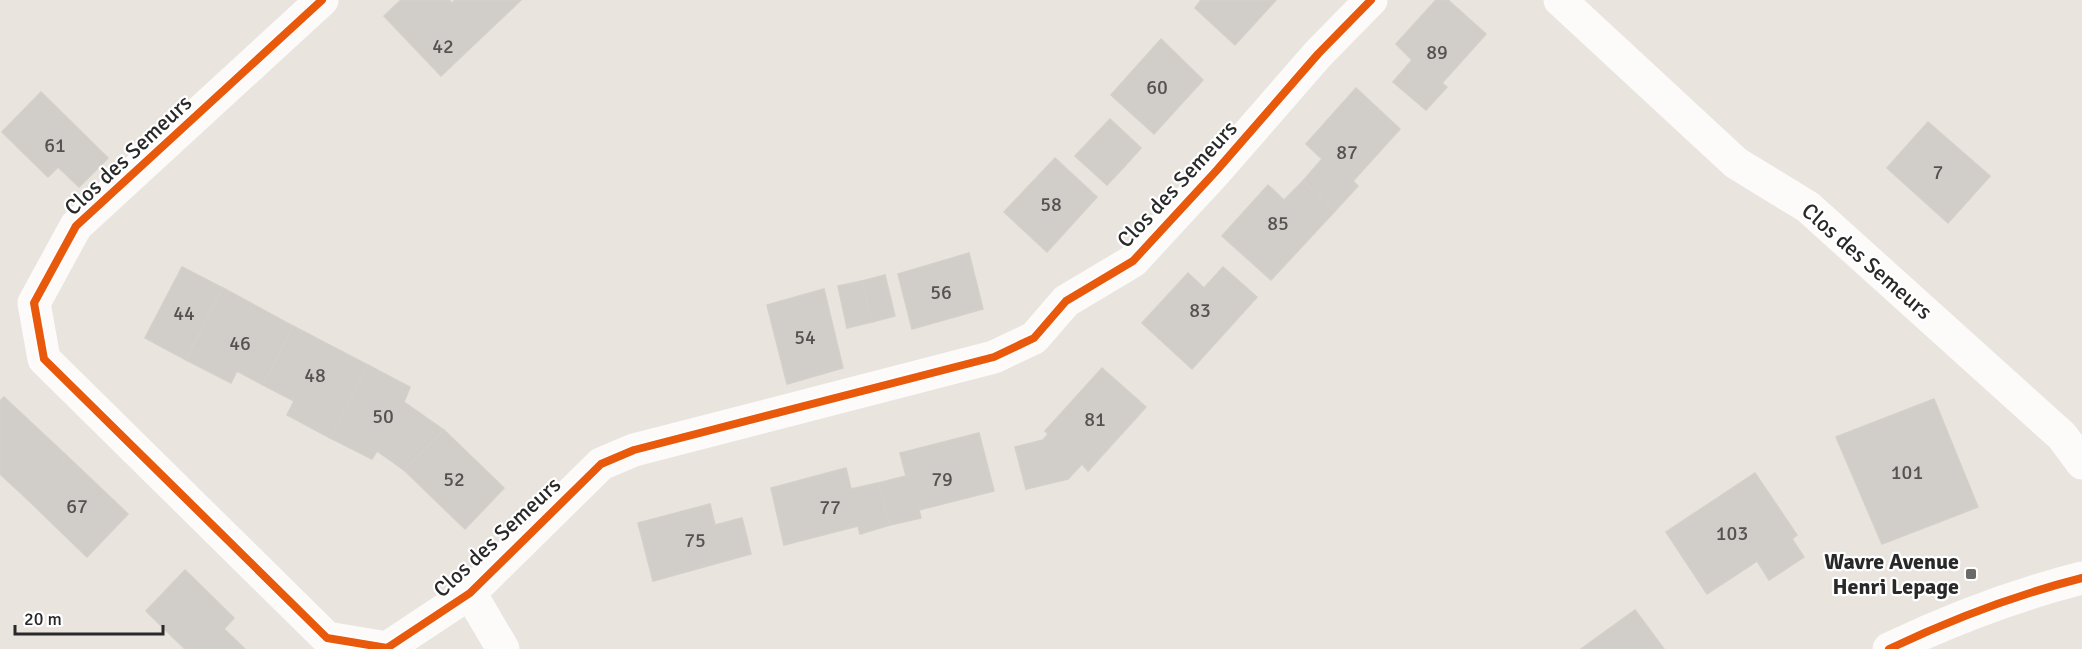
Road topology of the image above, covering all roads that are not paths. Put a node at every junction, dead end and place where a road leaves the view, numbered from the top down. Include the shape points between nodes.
1 (322, 0) edge
2 (1371, 0) edge
3 (1560, 0) edge
4 (2082, 463) edge
5 (2082, 578) edge
6 (470, 593) junction
7 (1943, 636) edge
8 (503, 649) edge
9 (1889, 649) edge

1 - 6 street, Clos des Semeurs via 76,226 34,303 44,359 327,638 387,648
2 - 6 street, Clos des Semeurs via 1133,261 1066,301 1034,338 994,357 634,450 601,464
3 - 4 street, Clos des Semeurs via 1736,163 1808,207 2062,435
5 - 7 street via 2033,591
6 - 8 street, Clos des Semeurs
7 - 9 street

